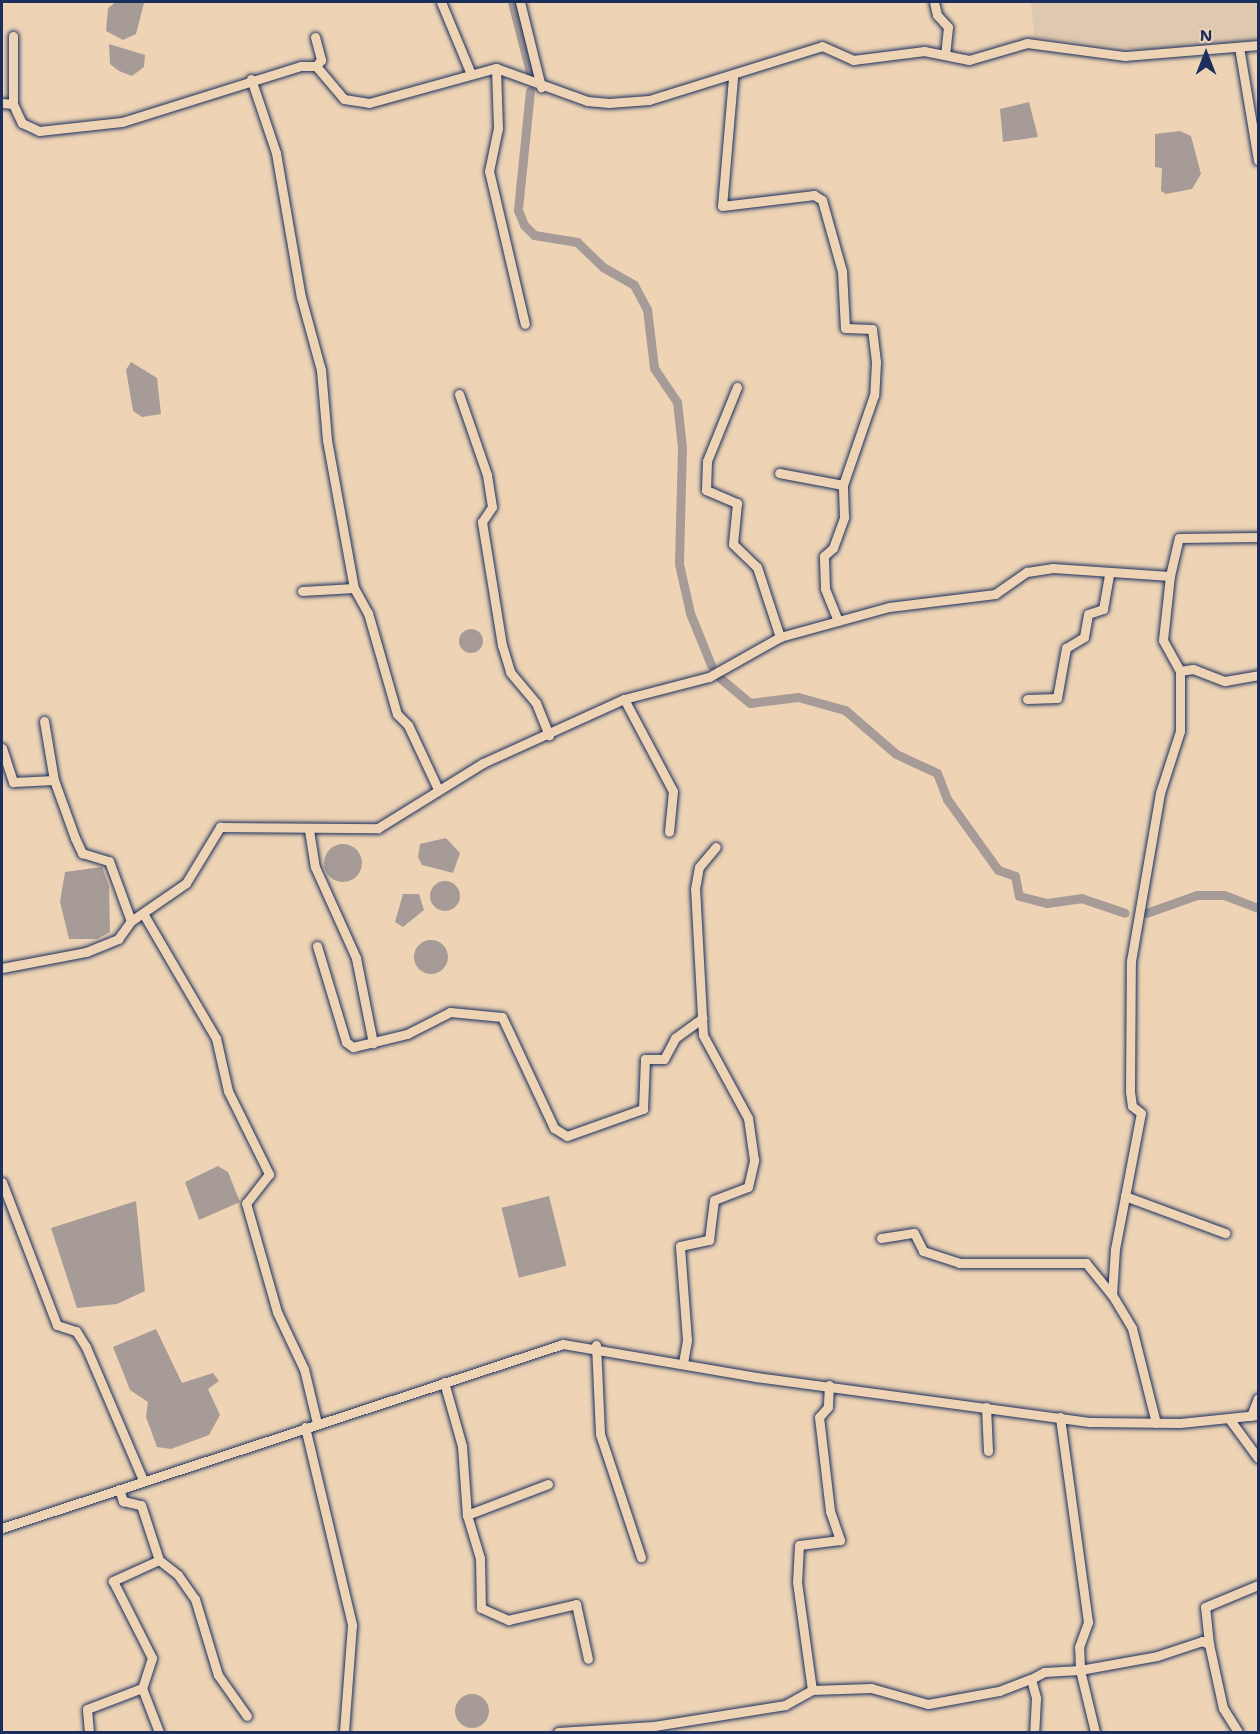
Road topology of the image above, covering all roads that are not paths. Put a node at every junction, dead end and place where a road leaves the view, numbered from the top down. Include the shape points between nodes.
1 (441, 2) edge
2 (520, 2) edge
3 (934, 2) edge
4 (14, 36) dead end
5 (315, 37) dead end
6 (1258, 45) edge
7 (1239, 47) junction
8 (945, 55) junction
9 (316, 66) junction
10 (496, 68) junction
11 (471, 74) junction
12 (733, 78) junction
13 (250, 79) junction
14 (542, 87) junction
15 (2, 103) edge
16 (14, 104) junction
17 (1258, 160) edge
18 (525, 324) dead end
19 (737, 387) dead end
20 (459, 394) dead end
21 (779, 473) dead end
22 (843, 485) junction
23 (1258, 537) edge
24 (1109, 574) junction
25 (1170, 576) junction
26 (354, 588) junction
27 (302, 591) dead end
28 (838, 621) junction
29 (780, 637) junction
30 (1180, 671) junction
31 (1258, 675) edge
32 (624, 699) junction
33 (1027, 699) dead end
34 (44, 721) dead end
35 (549, 735) junction
36 (2, 748) edge
37 (54, 780) junction
38 (438, 789) junction
39 (309, 830) junction
40 (669, 832) dead end
41 (716, 847) dead end
42 (144, 915) junction
43 (131, 921) junction
44 (317, 946) dead end
45 (2, 968) edge
46 (703, 1018) junction
47 (373, 1043) junction
48 (2, 1182) edge
49 (1125, 1196) junction
50 (1225, 1233) dead end
51 (881, 1238) dead end
52 (1112, 1295) junction
53 (596, 1345) junction
54 (683, 1363) junction
55 (444, 1382) junction
56 (829, 1385) junction
57 (1258, 1398) edge
58 (986, 1407) junction
59 (1255, 1415) edge
60 (1060, 1417) junction
61 (1230, 1419) junction
62 (317, 1423) junction
63 (1156, 1423) junction
64 (304, 1427) junction
65 (988, 1451) dead end
66 (1258, 1458) edge
67 (143, 1480) junction
68 (548, 1484) dead end
69 (119, 1489) junction
70 (467, 1515) junction
71 (2, 1528) edge
72 (641, 1557) dead end
73 (159, 1560) junction
74 (1258, 1585) edge
75 (1209, 1644) junction
76 (588, 1659) dead end
77 (1080, 1670) junction
78 (1031, 1679) junction
79 (142, 1688) junction
80 (812, 1690) junction
81 (247, 1716) dead end
82 (89, 1732) edge
83 (159, 1732) edge
84 (344, 1732) edge
85 (558, 1732) edge
86 (1034, 1732) edge
87 (1095, 1732) edge
88 (1238, 1732) edge

1 - 11 street
2 - 14 street
3 - 8 street via 937,15 948,27
4 - 16 street
5 - 9 street via 321,60
6 - 7 street
7 - 8 street via 1125,56 1027,43 969,60
7 - 17 street
8 - 12 street via 924,51 853,60 822,46
9 - 11 street via 344,99 369,103
9 - 13 street
10 - 11 street
10 - 14 street
10 - 18 street via 498,128 489,171
12 - 14 street via 650,100 609,103
12 - 22 street via 722,206 814,195 822,200 842,271 845,328 872,329 878,384
13 - 16 street via 122,122 71,129 39,131 22,123
13 - 26 street via 276,153 301,297 321,370 324,418
15 - 16 street
19 - 29 street via 707,461 706,490 736,502 733,544 757,567
20 - 35 street via 492,507 482,522 502,645 510,672 536,703
21 - 22 street
22 - 28 street via 844,517 823,566
23 - 25 street via 1179,537
24 - 25 street
24 - 28 street via 1080,573 1075,567 1027,572 995,594 889,607
24 - 33 street via 1103,609 1088,614 1084,637 1066,648 1057,698
25 - 30 street via 1163,639
26 - 27 street
26 - 38 street via 368,613 397,714 408,725
28 - 29 street
29 - 32 street via 709,677
30 - 31 street via 1193,669 1225,681
30 - 49 street via 1180,731 1160,793 1131,961 1130,1091 1132,1106 1142,1113
32 - 35 street
32 - 40 street via 673,791
34 - 37 street
35 - 38 street
36 - 37 street via 14,782
37 - 43 street via 82,853 109,861
38 - 39 street via 378,828
39 - 42 street via 220,828 186,883
39 - 47 street via 315,867 330,890 358,964
41 - 46 street via 699,867 695,889
42 - 43 street
42 - 62 street via 216,1038 228,1091 269,1174 246,1203 277,1312 304,1369
43 - 45 street via 118,939 86,952
44 - 47 street via 346,1042 353,1047
46 - 47 street via 675,1038 664,1059 645,1059 643,1109 573,1136 554,1128 502,1017 450,1012 407,1034
46 - 54 street via 703,1035 748,1118 754,1160 748,1187 714,1200 709,1240 680,1246 687,1340
48 - 67 street via 57,1325 76,1330 86,1347
49 - 50 street
49 - 52 street
51 - 52 street via 914,1233 923,1251 959,1263 1086,1263
52 - 63 street via 1135,1337
53 - 54 street
53 - 55 street via 535,1350
53 - 72 street via 600,1434
54 - 56 street
55 - 62 street
55 - 70 street via 462,1446
56 - 58 street
56 - 80 street via 828,1407 819,1417 830,1511 840,1540 799,1545 797,1582
57 - 59 street
58 - 60 street
58 - 65 street
59 - 61 street
60 - 63 street
60 - 77 street via 1088,1622 1078,1647
61 - 63 street
61 - 66 street
62 - 64 street
64 - 67 street
64 - 84 street via 352,1625
67 - 69 street
68 - 70 street
69 - 71 street
69 - 73 street via 123,1502 141,1505
70 - 76 street via 480,1558 479,1591 486,1614 530,1618 576,1604
73 - 79 street via 112,1581 152,1658
73 - 81 street via 178,1575 195,1599 218,1675
74 - 75 street via 1204,1607
75 - 77 street via 1196,1641 1157,1656
75 - 88 street via 1223,1708
77 - 78 street via 1044,1672
77 - 87 street
78 - 80 street via 928,1704 871,1688
78 - 86 street via 1036,1698
79 - 82 street via 87,1709
79 - 83 street
80 - 85 street via 785,1705 654,1726

